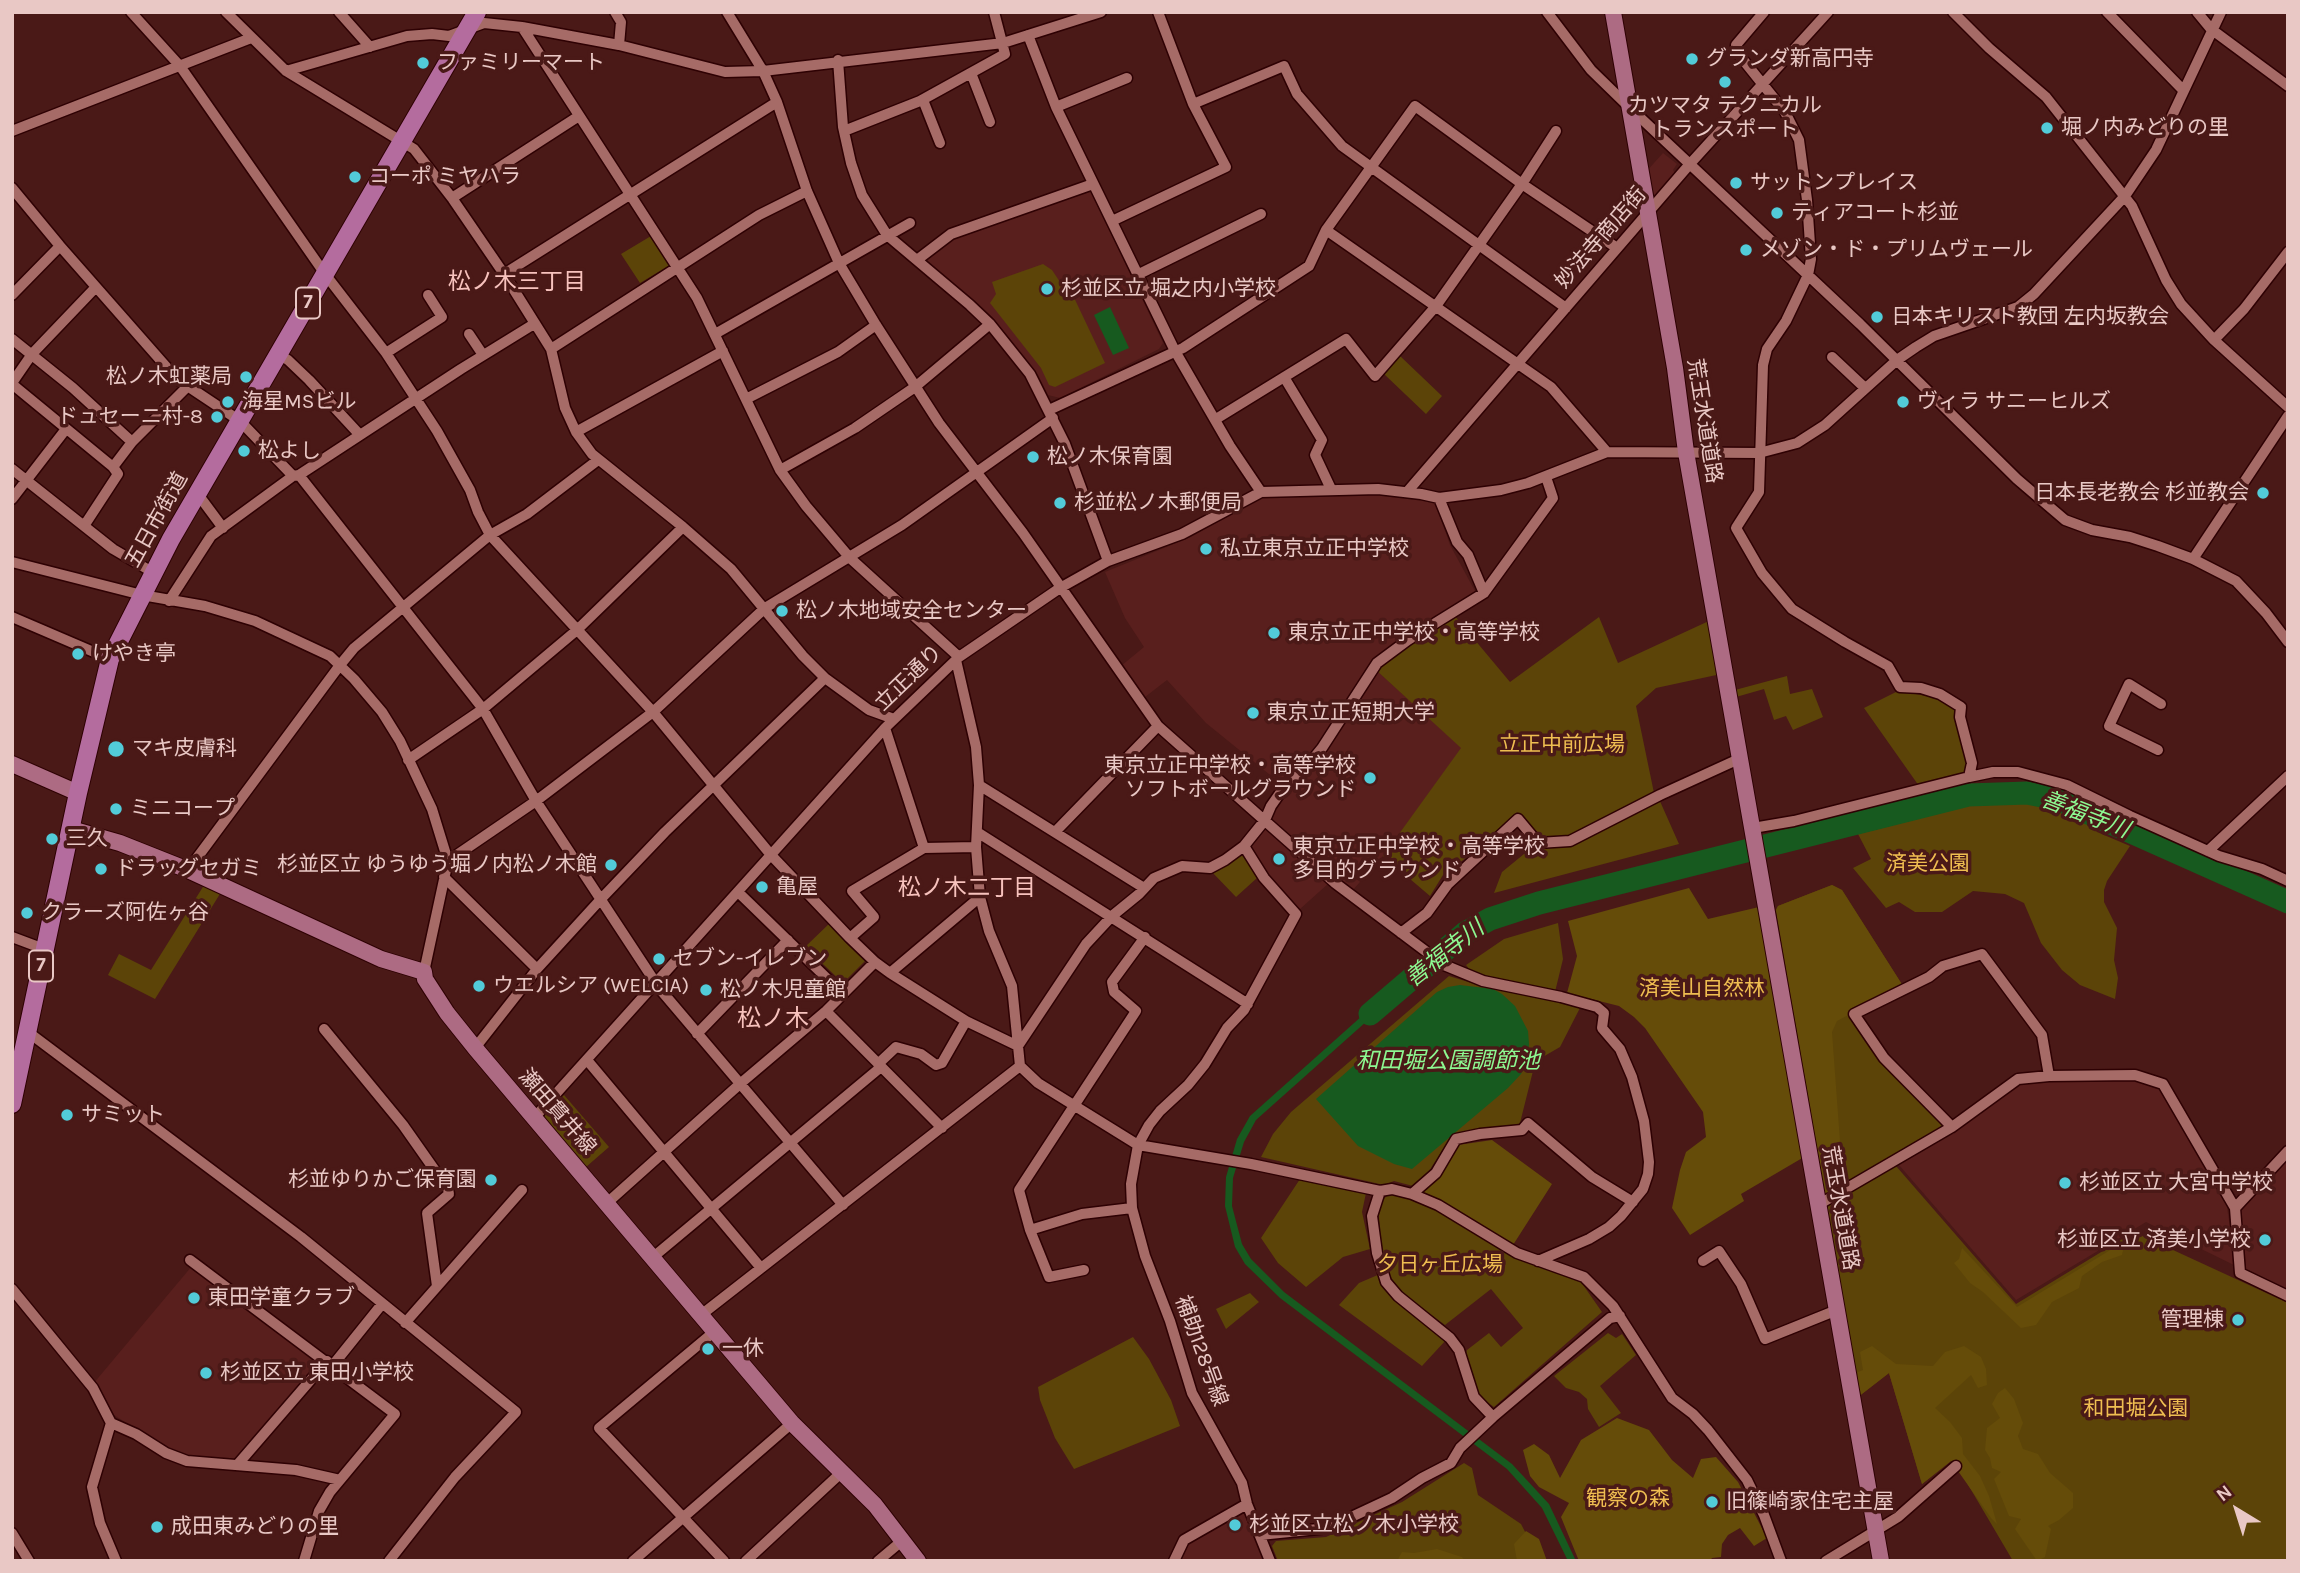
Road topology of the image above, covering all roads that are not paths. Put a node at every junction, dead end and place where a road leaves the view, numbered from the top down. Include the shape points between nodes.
1 (131, 12) edge
2 (226, 12) edge
3 (339, 12) edge
4 (477, 12) edge
5 (615, 12) edge
6 (727, 12) edge
7 (994, 12) edge
8 (1101, 12) edge
9 (1158, 12) edge
10 (1548, 12) edge
11 (1612, 12) edge
12 (1764, 12) edge
13 (1828, 12) edge
14 (1953, 12) edge
15 (2107, 12) edge
16 (2197, 12) edge
17 (2221, 12) edge
18 (543, 18) dead end
19 (522, 27) junction
20 (468, 29) junction
21 (2211, 29) junction
22 (539, 30) junction
23 (1028, 36) junction
24 (251, 38) junction
25 (1003, 43) junction
26 (619, 45) junction
27 (370, 47) junction
28 (838, 61) junction
29 (180, 66) junction
30 (763, 71) junction
31 (286, 72) junction
32 (971, 73) junction
33 (1127, 78) dead end
34 (1764, 84) junction
35 (2288, 86) edge
36 (2183, 90) junction
37 (923, 100) junction
38 (777, 102) junction
39 (1193, 104) junction
40 (1056, 107) junction
41 (1629, 107) junction
42 (579, 116) junction
43 (990, 122) dead end
44 (12, 131) edge
45 (844, 131) junction
46 (1556, 131) dead end
47 (403, 141) junction
48 (940, 143) dead end
49 (1689, 165) junction
50 (1370, 167) junction
51 (1093, 184) junction
52 (1522, 184) junction
53 (12, 188) edge
54 (807, 191) junction
55 (630, 193) junction
56 (2125, 196) junction
57 (452, 198) junction
58 (1261, 214) dead end
59 (1647, 215) junction
60 (1112, 221) junction
61 (911, 223) dead end
62 (1326, 230) junction
63 (887, 235) junction
64 (60, 246) junction
65 (1479, 246) junction
66 (1617, 248) junction
67 (2288, 252) edge
68 (917, 260) junction
69 (839, 263) junction
70 (678, 266) junction
71 (326, 274) junction
72 (504, 274) junction
73 (1139, 274) junction
74 (1808, 275) junction
75 (96, 287) junction
76 (428, 295) dead end
77 (12, 296) edge
78 (1436, 306) junction
79 (1566, 308) junction
80 (534, 324) junction
81 (876, 324) junction
82 (990, 324) junction
83 (469, 334) dead end
84 (715, 334) junction
85 (12, 338) edge
86 (2214, 340) junction
87 (551, 349) junction
88 (723, 351) junction
89 (1175, 351) junction
90 (386, 353) junction
91 (32, 354) junction
92 (278, 354) junction
93 (483, 355) junction
94 (1832, 357) dead end
95 (1898, 360) junction
96 (1518, 363) junction
97 (1284, 377) junction
98 (12, 383) edge
99 (187, 387) junction
100 (915, 387) junction
101 (1865, 388) junction
102 (415, 398) junction
103 (746, 399) junction
104 (2288, 407) edge
105 (1051, 414) junction
106 (2288, 416) edge
107 (1216, 419) junction
108 (240, 421) junction
109 (66, 429) junction
110 (576, 432) junction
111 (359, 434) junction
112 (132, 442) junction
113 (1607, 452) junction
114 (1686, 452) junction
115 (1759, 453) junction
116 (598, 460) junction
117 (113, 467) junction
118 (12, 469) edge
119 (780, 470) junction
120 (978, 472) junction
121 (296, 475) junction
122 (1546, 477) junction
123 (26, 480) junction
124 (1331, 489) junction
125 (1261, 492) junction
126 (1407, 492) junction
127 (197, 493) junction
128 (1439, 498) junction
129 (12, 499) edge
130 (84, 526) junction
131 (683, 527) junction
132 (223, 528) junction
133 (490, 534) junction
134 (850, 558) junction
135 (2193, 559) junction
136 (1108, 561) junction
137 (13, 563) edge
138 (154, 573) junction
139 (1060, 588) junction
140 (1484, 593) junction
141 (142, 595) junction
142 (169, 601) junction
143 (404, 606) junction
144 (765, 608) junction
145 (12, 617) edge
146 (577, 630) junction
147 (2288, 642) edge
148 (957, 658) junction
149 (110, 659) junction
150 (340, 665) junction
151 (825, 678) junction
152 (2161, 704) dead end
153 (484, 709) junction
154 (653, 712) junction
155 (890, 723) junction
156 (1158, 726) junction
157 (2158, 750) dead end
158 (1741, 758) junction
159 (408, 760) junction
160 (12, 764) edge
161 (2288, 776) edge
162 (1969, 777) junction
163 (979, 785) junction
164 (713, 786) junction
165 (78, 793) junction
166 (536, 801) junction
167 (1265, 820) junction
168 (71, 828) junction
169 (1056, 831) junction
170 (977, 832) junction
171 (1754, 832) junction
172 (1244, 846) junction
173 (976, 847) junction
174 (924, 848) junction
175 (2208, 851) junction
176 (771, 855) junction
177 (448, 861) junction
178 (188, 870) junction
179 (444, 877) junction
180 (2288, 881) edge
181 (1144, 888) junction
182 (738, 892) junction
183 (980, 897) junction
184 (601, 899) junction
185 (1112, 916) junction
186 (1402, 933) junction
187 (12, 937) edge
188 (1144, 937) junction
189 (850, 938) junction
190 (788, 940) junction
191 (44, 949) junction
192 (875, 962) junction
193 (537, 969) junction
194 (424, 972) junction
195 (890, 973) junction
196 (656, 982) junction
197 (844, 994) junction
198 (1248, 1004) junction
199 (826, 1011) junction
200 (966, 1021) junction
201 (324, 1028) dead end
202 (28, 1032) junction
203 (698, 1034) junction
204 (1018, 1046) junction
205 (475, 1048) junction
206 (587, 1059) junction
207 (880, 1065) junction
208 (1020, 1066) junction
209 (2049, 1076) junction
210 (741, 1083) junction
211 (13, 1098) edge
212 (1073, 1105) junction
213 (535, 1117) junction
214 (1952, 1127) junction
215 (942, 1128) junction
216 (791, 1142) junction
217 (1138, 1145) junction
218 (664, 1151) junction
219 (2288, 1151) edge
220 (522, 1190) dead end
221 (1380, 1191) junction
222 (1412, 1194) junction
223 (1633, 1202) junction
224 (607, 1203) junction
225 (843, 1205) junction
226 (1818, 1205) junction
227 (712, 1208) junction
228 (1132, 1208) junction
229 (2235, 1208) junction
230 (1030, 1230) junction
231 (652, 1258) junction
232 (190, 1260) dead end
233 (1538, 1261) junction
234 (1703, 1261) dead end
235 (761, 1268) junction
236 (1084, 1270) dead end
237 (437, 1286) junction
238 (12, 1289) edge
239 (2288, 1296) edge
240 (382, 1304) junction
241 (1837, 1310) junction
242 (701, 1315) junction
243 (1620, 1316) junction
244 (405, 1323) junction
245 (715, 1331) junction
246 (330, 1363) junction
247 (1493, 1417) junction
248 (111, 1423) junction
249 (792, 1423) junction
250 (238, 1464) junction
251 (1956, 1466) dead end
252 (842, 1472) junction
253 (340, 1480) junction
254 (1247, 1504) junction
255 (682, 1515) junction
256 (1876, 1532) junction
257 (12, 1534) edge
258 (1260, 1535) junction
259 (903, 1540) junction
260 (29, 1561) edge
261 (116, 1561) edge
262 (304, 1561) edge
263 (389, 1561) edge
264 (633, 1561) edge
265 (724, 1561) edge
266 (746, 1561) edge
267 (878, 1561) edge
268 (918, 1561) edge
269 (1174, 1561) edge
270 (1270, 1561) edge
271 (1781, 1561) edge
272 (1826, 1561) edge
273 (1881, 1561) edge

1 - 29 street
2 - 24 street
3 - 27 street
4 - 20 main road, 五日市街道 / 7
5 - 26 street via 621,22
6 - 30 street
7 - 25 street
8 - 23 street
9 - 39 street
10 - 41 street via 1591,70
11 - 41 main road, 荒玉水道道路
12 - 34 street via 1736,51
13 - 34 street, 妙法寺商店街
14 - 56 street via 2046,97
15 - 36 street
16 - 21 street
17 - 21 street
18 - 22 street
19 - 20 street via 484,23
19 - 22 street
19 - 42 street
20 - 27 street via 449,36 407,36
20 - 47 main road, 五日市街道 / 7
21 - 35 street
21 - 36 street
22 - 26 street
23 - 25 street
23 - 40 street
24 - 29 street
24 - 31 street
25 - 28 street
25 - 32 street via 1005,54
26 - 30 street via 725,72
27 - 31 street
28 - 30 street
28 - 45 street
29 - 44 street
29 - 71 street
30 - 38 street
31 - 47 street
32 - 37 street
32 - 43 street
33 - 40 street
34 - 49 street, 妙法寺商店街
34 - 74 street via 1799,140 1811,259
36 - 56 street via 2164,136
37 - 45 street
37 - 48 street
38 - 54 street
38 - 55 street
39 - 50 street via 1284,66 1297,94 1342,146
39 - 60 street via 1226,167
40 - 51 street
41 - 49 street
41 - 59 main road, 荒玉水道道路
42 - 55 street
42 - 57 street
45 - 63 street via 862,195
46 - 52 street
47 - 57 street
47 - 71 main road, 五日市街道 / 7
49 - 59 street, 妙法寺商店街
49 - 74 street
50 - 52 street via 1415,106
50 - 62 street
50 - 65 street
51 - 60 street
51 - 68 street via 951,234
52 - 65 street
52 - 66 street
53 - 64 street
54 - 69 street
54 - 70 street
55 - 70 street
55 - 72 street
56 - 86 street via 2166,280
56 - 95 street via 2018,307 1934,336
57 - 72 street
58 - 73 street
59 - 66 street, 妙法寺商店街
59 - 114 main road, 荒玉水道道路
60 - 73 street
61 - 63 street
62 - 78 street
62 - 89 street via 1309,266
63 - 68 street
63 - 69 street
64 - 75 street
64 - 77 street
65 - 78 street
65 - 79 street
66 - 79 street, 妙法寺商店街
67 - 86 street
68 - 82 street
69 - 81 street
69 - 84 street
70 - 84 street
70 - 87 street
71 - 90 street
71 - 92 main road, 五日市街道 / 7
72 - 80 street
73 - 89 street
74 - 95 street
74 - 115 street via 1767,349
75 - 91 street
75 - 99 street
76 - 90 street via 441,305 442,317
78 - 96 street
78 - 97 street via 1375,376 1346,339
79 - 96 street, 妙法寺商店街
80 - 87 street
80 - 93 street
81 - 100 street
81 - 103 street via 838,352
82 - 100 street
82 - 105 street via 1030,374
83 - 93 street
84 - 88 street
85 - 91 street
86 - 104 street
87 - 110 street via 565,408
88 - 103 street
88 - 110 street
89 - 105 street
89 - 107 street
90 - 102 street
91 - 98 street
91 - 112 street
92 - 108 main road, 五日市街道 / 7
92 - 111 street
93 - 102 street
94 - 101 street
95 - 101 street
95 - 135 street via 1972,437 2065,520
96 - 113 street via 1551,387
96 - 126 street, 妙法寺商店街
97 - 107 street
97 - 124 street via 1322,440 1315,455
98 - 109 street
99 - 108 street
99 - 112 street
100 - 119 street via 855,428
100 - 120 street
101 - 115 street via 1825,425 1797,443
102 - 111 street
102 - 133 street via 470,490
103 - 119 street
105 - 120 street
105 - 136 street
106 - 135 street
107 - 125 street
108 - 121 street
108 - 127 main road, 五日市街道 / 7
109 - 117 street
109 - 123 street
110 - 116 street
111 - 121 street
112 - 117 street
113 - 114 street
113 - 122 street, 立正通り
114 - 115 street
114 - 158 main road, 荒玉水道道路
115 - 162 street via 1759,492 1736,528 1762,573 1792,609 1888,666 1900,687 1940,694 1961,707 1972,763
116 - 131 street
116 - 133 street via 527,514
117 - 130 street via 118,474
118 - 123 street
119 - 134 street
120 - 134 street
120 - 139 street
121 - 132 street
121 - 143 street
122 - 128 street, 立正通り via 1501,490
122 - 140 street via 1553,498
123 - 129 street
123 - 130 street
124 - 125 street, 立正通り
124 - 126 street, 立正通り
125 - 136 street, 立正通り via 1182,534
126 - 128 street, 立正通り
127 - 132 street
127 - 138 main road, 五日市街道 / 7
128 - 140 street
130 - 138 street
131 - 144 street via 731,569
131 - 146 street
132 - 142 street via 211,536
133 - 143 street
133 - 146 street
134 - 144 street
134 - 148 street
135 - 147 street via 2236,581
136 - 139 street, 立正通り
137 - 141 street
138 - 141 main road, 五日市街道 / 7
139 - 148 street, 立正通り
139 - 156 street
140 - 167 street via 1377,663 1322,748 1287,783
141 - 142 street
141 - 149 main road, 五日市街道 / 7
142 - 150 street via 255,621
143 - 150 street
143 - 153 street
144 - 151 street
144 - 154 street
145 - 149 street
146 - 153 street
146 - 154 street
148 - 155 street, 立正通り
148 - 163 street via 976,747
149 - 165 main road, 五日市街道 / 7
150 - 159 street via 382,712
150 - 178 street
151 - 155 street
151 - 164 street
152 - 157 street via 2129,684 2109,726
153 - 159 street
153 - 166 street
154 - 164 street
154 - 166 street
155 - 174 street
155 - 176 street, 立正通り
156 - 167 street
156 - 169 street
158 - 171 main road, 荒玉水道道路
158 - 186 street via 1570,841 1538,843 1518,819
159 - 177 street via 437,822
160 - 165 main road
161 - 175 street
162 - 171 street
162 - 175 street via 2018,772 2067,785
163 - 169 street
163 - 170 street
164 - 176 street
164 - 184 street
165 - 168 main road, 五日市街道 / 7
166 - 177 street
166 - 184 street
167 - 172 street
167 - 186 street via 1335,883
168 - 178 main road
168 - 191 main road, 五日市街道 / 7
169 - 181 street
170 - 173 street
170 - 185 street
171 - 226 main road, 荒玉水道道路
172 - 181 street via 1210,868 1182,866 1154,878
172 - 198 street via 1264,878 1296,914
173 - 174 street
173 - 183 street
174 - 189 street via 852,891 874,917
175 - 180 street
176 - 182 street, 立正通り
176 - 189 street
177 - 179 street
178 - 194 main road via 381,959
179 - 193 street
179 - 194 street
181 - 185 street
182 - 190 street
182 - 196 street, 立正通り
183 - 195 street
183 - 204 street via 1012,986
184 - 193 street
184 - 196 street
185 - 188 street
185 - 204 street via 1086,944
186 - 223 street via 1444,965 1483,981 1561,997 1604,1013 1602,1028 1620,1049 1632,1077 1647,1141 1648,1174
187 - 191 street
188 - 198 street
188 - 212 street via 1112,982 1114,992 1136,1011
189 - 192 street
190 - 197 street
190 - 203 street
191 - 202 main road, 五日市街道 / 7
192 - 195 street
192 - 197 street
193 - 205 street
194 - 205 main road, 瀬田貫井線 via 447,1013
195 - 200 street
196 - 203 street
196 - 206 street, 立正通り
197 - 199 street
198 - 217 street via 1196,1075 1160,1111
199 - 207 street
199 - 210 street
200 - 204 street
200 - 207 street via 942,1063 936,1065 921,1054 896,1047
201 - 237 street via 448,1189 449,1194 427,1213
202 - 211 main road, 五日市街道 / 7
202 - 240 street via 301,1237
203 - 210 street
204 - 208 street
205 - 213 main road, 瀬田貫井線
206 - 213 street, 立正通り
206 - 218 street
207 - 215 street
207 - 216 street
208 - 212 street
208 - 215 street
209 - 214 street via 2018,1079
209 - 214 street via 2042,1035 1982,954 1943,966 1854,1014 1884,1058
209 - 229 street via 2134,1075 2164,1084
210 - 216 street
210 - 218 street
212 - 217 street
212 - 230 street via 1019,1190
213 - 224 main road, 瀬田貫井線
214 - 226 street
215 - 225 street
216 - 225 street
216 - 227 street
217 - 221 street
217 - 228 street, 補助128号線
218 - 224 street
218 - 227 street
219 - 229 street
220 - 237 street
221 - 222 street
221 - 247 street via 1372,1216 1386,1282 1450,1338 1459,1350 1474,1397
222 - 223 street via 1436,1173 1456,1139 1522,1130 1528,1123 1592,1177
222 - 233 street
223 - 233 street via 1609,1227
224 - 231 main road, 瀬田貫井線
225 - 235 street
226 - 241 main road, 荒玉水道道路
227 - 231 street
227 - 235 street
228 - 230 street via 1082,1214
228 - 254 street, 補助128号線 via 1192,1392 1242,1483
229 - 239 street via 2241,1273
230 - 236 street via 1049,1277
231 - 242 main road, 瀬田貫井線
232 - 246 street
233 - 243 street via 1584,1277
234 - 241 street via 1719,1251 1741,1284 1765,1339
235 - 242 street
237 - 244 street
238 - 248 street via 93,1388
240 - 244 street
240 - 246 street
241 - 256 main road, 荒玉水道道路
242 - 245 main road, 瀬田貫井線
243 - 247 street via 1610,1318
243 - 271 street via 1672,1398 1693,1414 1747,1480
244 - 263 street via 516,1412 455,1478
245 - 249 main road, 瀬田貫井線
245 - 255 street via 599,1428
246 - 250 street
246 - 253 street via 395,1414
247 - 258 street via 1451,1463 1392,1499 1328,1528
248 - 250 street via 187,1461
248 - 261 street via 92,1487
249 - 252 main road, 瀬田貫井線
249 - 255 street
250 - 253 street
251 - 256 street
252 - 259 main road, 瀬田貫井線 via 864,1484
252 - 266 street
253 - 262 street via 319,1511
254 - 258 street, 補助128号線
254 - 269 street via 1184,1540
255 - 264 street
255 - 265 street
256 - 272 street
256 - 273 main road, 荒玉水道道路
257 - 260 street
258 - 270 street, 補助128号線
259 - 267 street
259 - 268 main road, 瀬田貫井線

